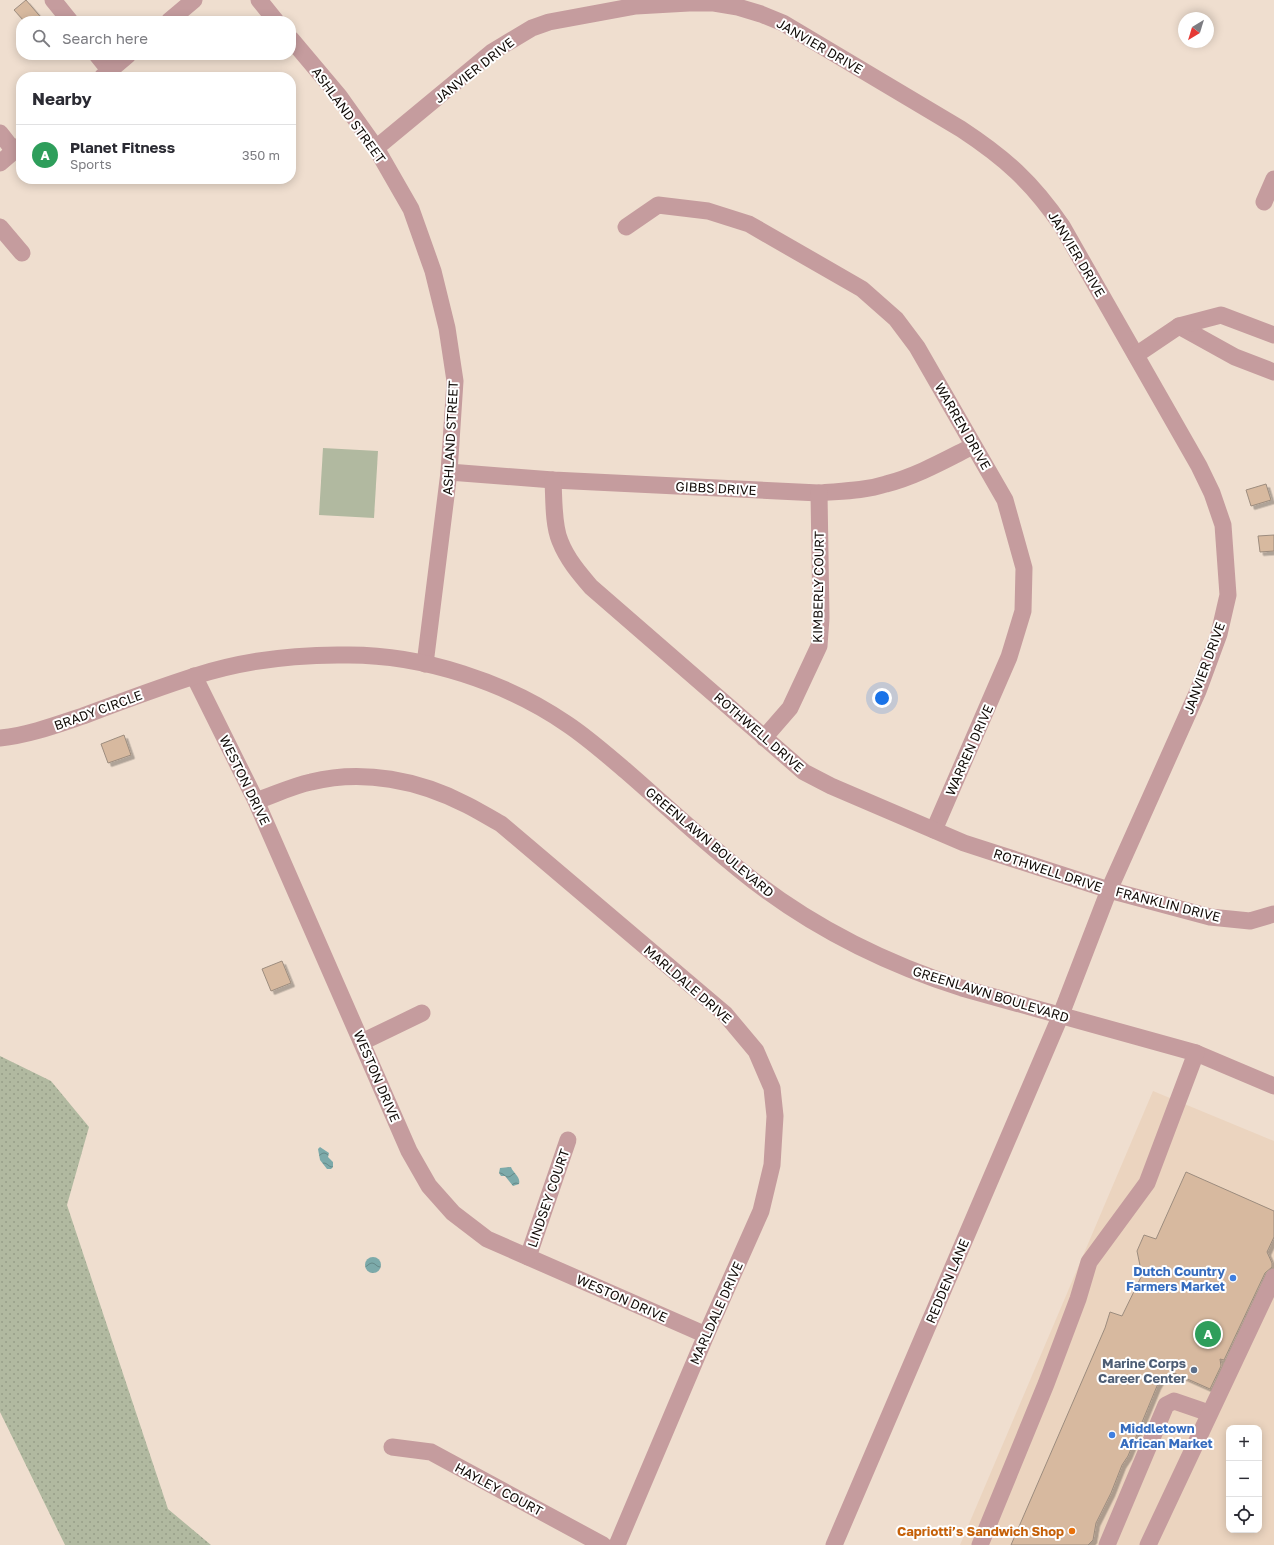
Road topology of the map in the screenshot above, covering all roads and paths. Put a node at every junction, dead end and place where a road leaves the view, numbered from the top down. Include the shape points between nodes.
1 (53, 0) edge
2 (194, 0) edge
3 (259, 0) edge
4 (636, 3) edge
5 (66, 16) edge
6 (175, 16) edge
7 (272, 16) edge
8 (296, 45) edge
9 (99, 60) edge
10 (122, 60) edge
11 (105, 72) edge
12 (108, 72) edge
13 (0, 133) edge
14 (16, 146) edge
15 (376, 148) junction
16 (16, 150) edge
17 (0, 163) edge
18 (1274, 179) edge
19 (1264, 202) dead end
20 (0, 227) edge
21 (626, 228) dead end
22 (22, 253) dead end
23 (1179, 326) junction
24 (1274, 334) edge
25 (1136, 355) junction
26 (1274, 372) edge
27 (973, 446) junction
28 (450, 472) junction
29 (553, 480) junction
30 (819, 493) junction
31 (425, 664) junction
32 (194, 676) junction
33 (0, 738) edge
34 (764, 738) junction
35 (256, 801) junction
36 (934, 830) junction
37 (1109, 890) junction
38 (1274, 914) edge
39 (422, 1013) dead end
40 (1060, 1016) junction
41 (362, 1042) junction
42 (1196, 1053) junction
43 (1274, 1086) edge
44 (568, 1140) dead end
45 (528, 1257) junction
46 (1274, 1277) edge
47 (706, 1335) junction
48 (1209, 1413) junction
49 (392, 1447) dead end
50 (603, 1545) edge
51 (617, 1545) edge
52 (834, 1545) edge
53 (980, 1545) edge
54 (1107, 1545) edge
55 (1148, 1545) edge

1 - 5 street
2 - 6 street
3 - 7 street
4 - 15 street, JANVIER DRIVE via 549,22 525,32 492,52
4 - 25 street, JANVIER DRIVE via 714,3 761,14 783,23 961,128 1008,162 1046,202
8 - 15 street, ASHLAND STREET via 339,96
9 - 11 street
10 - 12 street
13 - 14 street
15 - 28 street, ASHLAND STREET via 411,209 433,271 447,328 454,381
16 - 17 street
18 - 19 street
20 - 22 street
21 - 27 street, WARREN DRIVE via 658,205 708,211 749,224 862,289 896,320 917,347
23 - 24 street via 1221,315
23 - 25 street
23 - 26 street via 1235,358
25 - 37 street, JANVIER DRIVE via 1212,493 1224,525 1228,595 1219,634 1198,691
27 - 30 street, GIBBS DRIVE via 913,475 885,485
27 - 36 street, WARREN DRIVE via 1005,500 1024,568 1023,611 1010,658
28 - 29 street, GIBBS DRIVE
28 - 31 street, ASHLAND STREET
29 - 30 street, GIBBS DRIVE
29 - 34 street, ROTHWELL DRIVE via 554,513 559,541 573,566 591,587
30 - 34 street, KIMBERLY COURT via 819,646 790,708
31 - 32 street, GREENLAWN BOULEVARD via 352,655 315,655 256,661
31 - 40 street, GREENLAWN BOULEVARD via 506,690 536,704 567,724 598,747 739,870 800,914 830,932 860,948 928,977
32 - 33 street, BRADY CIRCLE via 47,728
32 - 35 street, WESTON DRIVE
34 - 36 street, ROTHWELL DRIVE via 804,772
35 - 41 street, WESTON DRIVE
35 - 47 street, MARLDALE DRIVE via 310,782 349,776 388,778 428,789 467,804 501,824 725,1014 756,1051 772,1088 775,1116 772,1165 761,1211
36 - 37 street, ROTHWELL DRIVE via 964,843
37 - 38 street, FRANKLIN DRIVE via 1210,916 1250,921
37 - 40 street, JANVIER DRIVE
39 - 41 street
40 - 42 street, GREENLAWN BOULEVARD
40 - 52 street, REDDEN LANE
41 - 45 street, WESTON DRIVE via 409,1151 429,1186 453,1213 487,1239
42 - 43 street, GREENLAWN BOULEVARD
42 - 53 street via 1147,1183 1089,1262 1046,1384
44 - 45 street, LINDSEY COURT
45 - 47 street, WESTON DRIVE
46 - 48 street
47 - 51 street, MARLDALE DRIVE
48 - 54 street via 1174,1401 1166,1405
48 - 55 street
49 - 50 street, HAYLEY COURT via 431,1452

